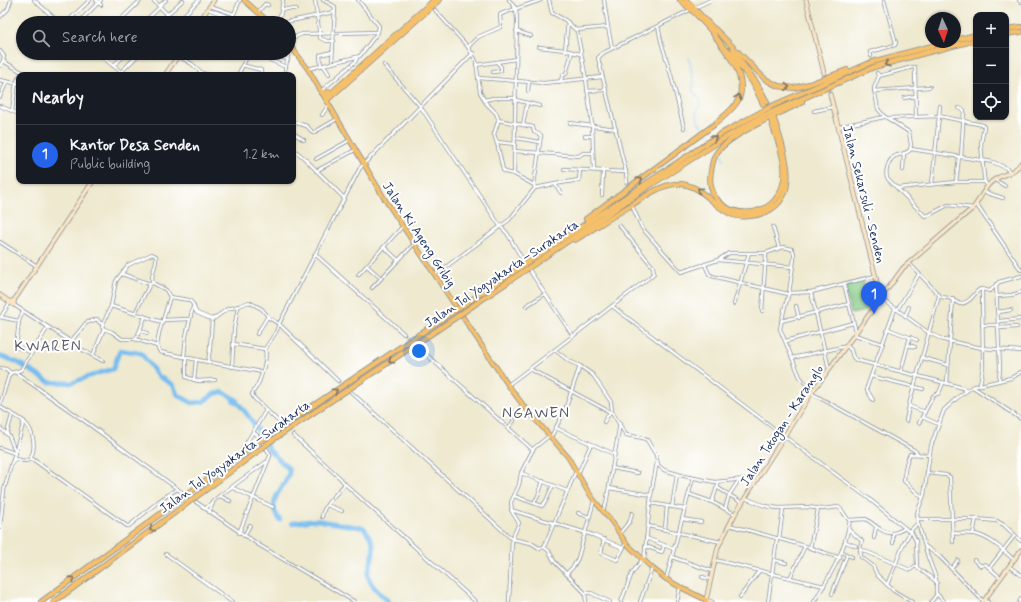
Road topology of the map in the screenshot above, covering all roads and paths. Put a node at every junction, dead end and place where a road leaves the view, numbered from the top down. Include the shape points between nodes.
1 (10, 0) edge
2 (34, 0) edge
3 (90, 0) edge
4 (141, 0) edge
5 (153, 0) edge
6 (166, 0) edge
7 (183, 0) edge
8 (198, 0) edge
9 (214, 0) edge
10 (240, 0) edge
11 (244, 0) edge
12 (283, 0) edge
13 (315, 0) edge
14 (323, 0) edge
15 (358, 0) edge
16 (434, 0) edge
17 (439, 0) edge
18 (509, 0) edge
19 (541, 0) edge
20 (549, 0) edge
21 (604, 0) edge
22 (680, 0) edge
23 (686, 0) edge
24 (711, 0) edge
25 (806, 0) edge
26 (884, 0) edge
27 (38, 1) edge
28 (99, 2) edge
29 (268, 4) dead end
30 (160, 7) junction
31 (209, 7) junction
32 (696, 7) dead end
33 (282, 9) junction
34 (296, 9) dead end
35 (516, 9) junction
36 (0, 10) edge
37 (435, 10) dead end
38 (6, 11) junction
39 (688, 11) dead end
40 (258, 12) junction
41 (334, 12) junction
42 (167, 14) joint
43 (234, 14) joint
44 (318, 15) junction
45 (53, 16) edge
46 (73, 16) edge
47 (85, 16) edge
48 (124, 16) edge
49 (150, 16) edge
50 (183, 16) edge
51 (203, 16) edge
52 (228, 16) edge
53 (261, 16) edge
54 (281, 16) edge
55 (0, 17) edge
56 (296, 20) edge
57 (568, 22) junction
58 (658, 26) junction
59 (608, 27) junction
60 (1021, 27) edge
61 (1009, 29) edge
62 (714, 30) junction
63 (516, 31) junction
64 (577, 31) junction
65 (378, 32) junction
66 (1021, 32) edge
67 (320, 34) junction
68 (334, 34) junction
69 (1009, 34) edge
70 (531, 36) dead end
71 (973, 36) edge
72 (296, 38) edge
73 (961, 39) edge
74 (973, 40) edge
75 (334, 41) junction
76 (961, 42) edge
77 (539, 46) dead end
78 (468, 47) junction
79 (612, 48) junction
80 (932, 48) edge
81 (0, 50) edge
82 (565, 50) junction
83 (924, 50) junction
84 (332, 52) junction
85 (572, 52) junction
86 (296, 54) edge
87 (473, 54) junction
88 (580, 54) junction
89 (870, 56) dead end
90 (357, 57) junction
91 (516, 59) junction
92 (106, 60) edge
93 (119, 60) edge
94 (133, 60) edge
95 (175, 60) edge
96 (187, 60) edge
97 (244, 60) edge
98 (269, 60) edge
99 (288, 60) edge
100 (3, 61) junction
101 (497, 62) junction
102 (872, 62) junction
103 (332, 63) junction
104 (242, 65) junction
105 (384, 65) dead end
106 (476, 65) junction
107 (0, 66) edge
108 (113, 66) junction
109 (323, 66) junction
110 (286, 68) junction
111 (308, 69) junction
112 (17, 72) edge
113 (121, 72) joint
114 (167, 72) edge
115 (201, 72) edge
116 (239, 72) edge
117 (261, 72) edge
118 (285, 72) edge
119 (493, 72) dead end
120 (824, 73) tunnel mouth
121 (329, 74) dead end
122 (602, 77) junction
123 (478, 78) junction
124 (586, 79) junction
125 (0, 80) edge
126 (515, 80) junction
127 (7, 81) junction
128 (529, 81) junction
129 (840, 81) junction
130 (560, 82) junction
131 (16, 84) edge
132 (930, 87) dead end
133 (916, 88) junction
134 (16, 89) edge
135 (605, 90) junction
136 (528, 91) dead end
137 (587, 91) junction
138 (874, 91) junction
139 (322, 92) junction
140 (332, 94) junction
141 (830, 94) tunnel mouth
142 (916, 96) junction
143 (0, 97) edge
144 (904, 98) dead end
145 (516, 99) junction
146 (327, 100) junction
147 (484, 100) junction
148 (527, 103) junction
149 (765, 103) dead end
150 (0, 106) edge
151 (420, 106) junction
152 (540, 106) dead end
153 (940, 106) dead end
154 (833, 107) junction
155 (959, 108) dead end
156 (12, 111) junction
157 (814, 111) dead end
158 (16, 113) edge
159 (322, 115) dead end
160 (884, 116) junction
161 (939, 116) junction
162 (916, 117) junction
163 (888, 118) junction
164 (338, 119) junction
165 (498, 120) junction
166 (962, 120) junction
167 (296, 123) edge
168 (515, 123) junction
169 (570, 123) dead end
170 (523, 124) junction
171 (592, 125) junction
172 (838, 126) junction
173 (684, 128) dead end
174 (616, 129) junction
175 (296, 135) edge
176 (586, 136) dead end
177 (592, 136) junction
178 (516, 138) junction
179 (304, 140) dead end
180 (350, 140) junction
181 (497, 142) junction
182 (540, 142) junction
183 (515, 144) junction
184 (355, 149) junction
185 (911, 149) junction
186 (296, 151) edge
187 (514, 151) junction
188 (935, 152) junction
189 (538, 153) junction
190 (592, 153) junction
191 (904, 154) junction
192 (960, 157) junction
193 (316, 159) dead end
194 (983, 161) junction
195 (1021, 163) edge
196 (364, 164) junction
197 (564, 169) dead end
198 (580, 170) junction
199 (594, 170) junction
200 (603, 170) junction
201 (903, 170) dead end
202 (316, 171) junction
203 (1013, 171) junction
204 (626, 172) junction
205 (514, 174) junction
206 (994, 179) junction
207 (627, 182) dead end
208 (956, 182) junction
209 (91, 184) edge
210 (555, 184) junction
211 (932, 184) junction
212 (986, 184) junction
213 (535, 186) junction
214 (1005, 186) dead end
215 (897, 188) junction
216 (984, 192) junction
217 (561, 193) dead end
218 (602, 195) dead end
219 (344, 198) junction
220 (1003, 198) dead end
221 (976, 204) junction
222 (633, 208) dead end
223 (973, 208) junction
224 (619, 225) dead end
225 (500, 226) junction
226 (402, 227) junction
227 (773, 227) dead end
228 (0, 242) edge
229 (414, 244) junction
230 (384, 247) junction
231 (779, 248) junction
232 (541, 252) junction
233 (749, 253) junction
234 (766, 253) junction
235 (316, 254) junction
236 (521, 257) dead end
237 (398, 260) junction
238 (718, 260) junction
239 (746, 263) junction
240 (909, 263) junction
241 (705, 265) junction
242 (766, 265) junction
243 (37, 266) junction
244 (367, 266) junction
245 (793, 267) junction
246 (1021, 270) edge
247 (530, 271) dead end
248 (122, 274) junction
249 (919, 274) junction
250 (358, 275) dead end
251 (435, 275) junction
252 (875, 276) junction
253 (1021, 276) edge
254 (513, 277) junction
255 (381, 278) junction
256 (151, 283) junction
257 (740, 283) junction
258 (844, 284) junction
259 (996, 284) junction
260 (372, 288) dead end
261 (764, 288) junction
262 (982, 289) junction
263 (812, 292) junction
264 (1021, 292) edge
265 (789, 293) junction
266 (545, 294) junction
267 (170, 296) junction
268 (940, 296) junction
269 (997, 296) junction
270 (0, 297) edge
271 (881, 298) junction
272 (953, 299) junction
273 (11, 303) junction
274 (734, 304) dead end
275 (848, 304) junction
276 (194, 305) junction
277 (111, 306) junction
278 (526, 306) dead end
279 (612, 306) junction
280 (796, 306) dead end
281 (238, 307) junction
282 (909, 308) dead end
283 (896, 310) junction
284 (1011, 310) dead end
285 (23, 311) junction
286 (762, 311) dead end
287 (997, 312) junction
288 (135, 313) junction
289 (816, 313) junction
290 (268, 316) junction
291 (905, 316) junction
292 (0, 317) edge
293 (145, 317) junction
294 (799, 318) junction
295 (190, 319) junction
296 (212, 319) junction
297 (1021, 319) edge
298 (163, 321) junction
299 (781, 321) junction
300 (999, 321) junction
301 (19, 322) junction
302 (853, 323) junction
303 (279, 324) junction
304 (982, 325) junction
305 (103, 326) junction
306 (48, 327) junction
307 (999, 327) junction
308 (1017, 327) dead end
309 (888, 329) junction
310 (140, 330) junction
311 (821, 332) junction
312 (147, 333) dead end
313 (929, 333) junction
314 (257, 334) dead end
315 (404, 334) tunnel mouth
316 (855, 334) junction
317 (573, 336) junction
318 (910, 337) junction
319 (136, 339) junction
320 (917, 340) dead end
321 (70, 341) junction
322 (786, 341) junction
323 (950, 342) junction
324 (233, 344) junction
325 (883, 344) junction
326 (157, 345) junction
327 (908, 345) junction
328 (847, 346) junction
329 (915, 346) dead end
330 (419, 348) tunnel mouth
331 (982, 348) junction
332 (265, 349) junction
333 (1000, 349) junction
334 (555, 350) junction
335 (1021, 350) edge
336 (826, 351) junction
337 (32, 352) junction
338 (93, 355) junction
339 (185, 357) junction
340 (792, 358) junction
341 (922, 358) junction
342 (196, 360) junction
343 (103, 361) dead end
344 (208, 362) junction
345 (876, 365) junction
346 (948, 365) junction
347 (580, 366) junction
348 (232, 367) junction
349 (0, 368) edge
350 (530, 369) junction
351 (829, 369) junction
352 (901, 371) junction
353 (15, 372) junction
354 (262, 372) junction
355 (1021, 372) edge
356 (11, 373) junction
357 (871, 376) junction
358 (916, 376) junction
359 (194, 380) junction
360 (215, 380) dead end
361 (999, 380) junction
362 (338, 381) tunnel mouth
363 (943, 382) junction
364 (947, 384) junction
365 (980, 384) junction
366 (508, 386) junction
367 (914, 387) junction
368 (972, 387) junction
369 (923, 389) dead end
370 (571, 391) junction
371 (812, 391) junction
372 (966, 391) junction
373 (351, 392) tunnel mouth
374 (873, 400) dead end
375 (523, 405) junction
376 (0, 406) edge
377 (909, 406) junction
378 (266, 410) junction
379 (611, 412) junction
380 (925, 412) junction
381 (12, 415) junction
382 (922, 417) junction
383 (1021, 419) edge
384 (24, 421) junction
385 (906, 421) dead end
386 (279, 422) dead end
387 (604, 422) dead end
388 (620, 423) junction
389 (919, 423) dead end
390 (938, 424) junction
391 (0, 428) edge
392 (508, 428) junction
393 (556, 428) junction
394 (253, 430) junction
395 (7, 433) junction
396 (293, 435) dead end
397 (784, 436) junction
398 (550, 437) junction
399 (591, 444) junction
400 (0, 448) edge
401 (242, 450) dead end
402 (533, 450) junction
403 (15, 453) junction
404 (614, 454) junction
405 (918, 454) junction
406 (929, 455) junction
407 (31, 458) junction
408 (13, 461) junction
409 (267, 462) junction
410 (657, 462) junction
411 (612, 468) junction
412 (577, 472) junction
413 (521, 473) junction
414 (638, 473) dead end
415 (927, 473) junction
416 (677, 474) junction
417 (693, 478) junction
418 (739, 480) junction
419 (543, 481) junction
420 (718, 482) junction
421 (345, 484) junction
422 (754, 484) junction
423 (553, 485) junction
424 (717, 487) junction
425 (231, 488) junction
426 (609, 488) junction
427 (177, 489) junction
428 (567, 491) junction
429 (0, 493) edge
430 (183, 493) tunnel mouth
431 (4, 494) junction
432 (688, 494) junction
433 (651, 495) junction
434 (730, 495) junction
435 (220, 496) junction
436 (514, 496) junction
437 (253, 498) junction
438 (745, 498) junction
439 (923, 498) junction
440 (214, 500) junction
441 (594, 500) junction
442 (230, 501) dead end
443 (196, 502) tunnel mouth
444 (712, 502) junction
445 (741, 502) junction
446 (534, 503) junction
447 (650, 503) junction
448 (327, 505) junction
449 (667, 506) junction
450 (273, 507) dead end
451 (672, 507) junction
452 (205, 509) junction
453 (685, 509) junction
454 (725, 509) junction
455 (783, 509) junction
456 (818, 509) junction
457 (511, 510) junction
458 (603, 510) junction
459 (342, 511) dead end
460 (209, 512) junction
461 (578, 513) dead end
462 (632, 513) dead end
463 (735, 514) junction
464 (322, 517) dead end
465 (589, 517) junction
466 (952, 518) junction
467 (682, 519) junction
468 (976, 519) junction
469 (850, 520) junction
470 (918, 521) junction
471 (554, 522) junction
472 (701, 522) dead end
473 (250, 525) dead end
474 (729, 525) junction
475 (648, 526) junction
476 (0, 527) edge
477 (876, 527) junction
478 (905, 528) junction
479 (665, 529) junction
480 (849, 530) junction
481 (910, 531) junction
482 (584, 532) junction
483 (239, 533) junction
484 (679, 533) junction
485 (953, 533) junction
486 (620, 534) junction
487 (893, 534) junction
488 (973, 534) junction
489 (1015, 535) junction
490 (244, 536) junction
491 (646, 538) junction
492 (874, 538) dead end
493 (512, 539) junction
494 (604, 539) junction
495 (778, 539) junction
496 (1021, 541) edge
497 (721, 542) junction
498 (846, 542) junction
499 (953, 542) dead end
500 (626, 543) junction
501 (892, 543) dead end
502 (664, 545) junction
503 (645, 546) junction
504 (805, 546) junction
505 (856, 546) dead end
506 (925, 546) junction
507 (544, 547) junction
508 (623, 548) junction
509 (810, 548) junction
510 (674, 549) junction
511 (860, 549) junction
512 (1002, 550) junction
513 (1021, 550) edge
514 (842, 552) junction
515 (166, 554) dead end
516 (847, 555) junction
517 (672, 557) junction
518 (852, 557) dead end
519 (840, 558) junction
520 (643, 560) junction
521 (715, 560) junction
522 (774, 560) junction
523 (958, 560) dead end
524 (974, 560) dead end
525 (1014, 560) junction
526 (786, 563) dead end
527 (895, 564) junction
528 (917, 567) junction
529 (990, 567) junction
530 (1010, 567) junction
531 (652, 568) junction
532 (951, 569) junction
533 (760, 571) junction
534 (712, 572) junction
535 (566, 574) junction
536 (772, 574) junction
537 (1021, 575) edge
538 (702, 577) dead end
539 (710, 578) junction
540 (790, 578) junction
541 (1001, 578) junction
542 (666, 579) junction
543 (937, 582) junction
544 (887, 585) junction
545 (824, 586) junction
546 (680, 587) junction
547 (586, 593) junction
548 (832, 594) dead end
549 (936, 594) junction
550 (740, 597) dead end
551 (1021, 599) edge
552 (706, 601) edge
553 (40, 602) edge
554 (54, 602) edge
555 (232, 602) edge
556 (355, 602) edge
557 (476, 602) edge
558 (509, 602) edge
559 (586, 602) edge
560 (610, 602) edge
561 (621, 602) edge
562 (640, 602) edge
563 (677, 602) edge
564 (712, 602) edge
565 (768, 602) edge
566 (814, 602) edge
567 (912, 602) edge
568 (931, 602) edge
569 (944, 602) edge
570 (984, 602) edge
571 (1018, 602) edge

1 - 38 street
2 - 27 street
3 - 46 street
4 - 48 street
5 - 30 street
6 - 30 street
7 - 42 street
8 - 50 street
9 - 31 street
10 - 43 street
11 - 40 main road
12 - 33 street
13 - 44 street
14 - 41 street via 334,6
15 - 65 street via 378,24
16 - 140 highway
17 - 140 highway
18 - 35 street
19 - 35 street
20 - 57 street via 552,13
21 - 59 street
22 - 62 highway
23 - 62 highway
24 - 32 street
25 - 120 street
26 - 89 street via 896,43 870,52
27 - 45 street
28 - 47 street
29 - 40 street
30 - 42 street
30 - 49 street
31 - 43 street
31 - 51 street
31 - 52 street
33 - 34 street
33 - 54 street
35 - 63 street
35 - 78 street via 501,14 501,27 478,37
36 - 38 street
37 - 78 street
38 - 55 street
39 - 58 street
40 - 53 main road
41 - 44 street
41 - 68 street
44 - 56 street
44 - 67 street
57 - 64 street
57 - 82 street
58 - 79 street
58 - 173 street
59 - 64 street
59 - 79 street
60 - 61 highway
62 -> 102 highway via 765,79 784,88 809,84
62 - 149 highway via 743,68
232 -> 62 highway via 715,124 734,106 740,91 739,74
63 - 70 street
63 - 91 street
64 - 88 street
65 - 68 street
65 - 90 street
66 - 69 highway
67 - 68 street
67 - 72 street via 299,35
67 - 75 street via 321,39
68 - 75 street
71 - 73 highway
74 - 76 highway, Jalan Tol Yogyakarta–Surakarta
75 - 84 street
77 - 82 street
78 - 87 street
79 - 122 street via 598,58
80 - 83 highway, Jalan Tol Yogyakarta–Surakarta
81 - 100 street via 4,56
82 - 85 street
83 - 102 highway, Jalan Tol Yogyakarta–Surakarta
83 -> 129 highway, Jalan Tol Yogyakarta–Surakarta
84 - 103 street
84 - 109 street via 320,55
85 - 88 street
85 - 130 street via 566,74 563,74
86 - 111 main road, Jalan Ki Ageng Gribig
87 - 106 street
87 - 151 street
88 - 124 street
90 - 103 street
90 - 139 street
91 - 101 street
91 - 126 street
92 - 108 street
93 - 108 street
94 - 113 street
95 - 114 street
96 - 115 street
97 - 104 street
98 - 110 street
99 - 110 street
100 - 107 street
100 - 112 street
101 - 106 street
101 - 119 street via 501,71
232 -> 102 highway, Jalan Tol Yogyakarta–Surakarta via 719,135 772,106
103 - 109 street
104 - 116 street
104 - 117 street
105 - 151 street
106 - 123 street
108 - 113 street
109 - 111 street
109 - 121 street
110 - 118 street
111 - 139 main road, Jalan Ki Ageng Gribig
122 - 124 street
122 - 135 street
123 - 126 street
123 - 147 street
124 - 130 street
124 - 137 street
125 - 127 street
126 - 128 street
126 - 145 street
127 - 131 street
127 - 143 street
128 - 130 street
128 - 136 street
129 - 254 highway, Jalan Tol Yogyakarta–Surakarta via 765,115 723,139
129 -> 254 highway via 736,137 724,145 712,161 710,182 719,202 736,212 753,212 771,206 780,194 784,164 772,120 787,164 784,195 773,209 754,216 734,215 717,206 695,187 683,183 674,184 654,192
132 - 133 street
133 - 138 street
133 - 138 street via 915,67 878,75
133 - 142 street
134 - 156 street
135 - 137 street
135 - 174 street
137 - 171 street
138 - 160 street via 878,109
139 - 140 highway
139 - 146 main road, Jalan Ki Ageng Gribig
140 - 146 highway
141 - 154 street, Jalan Sekarsuli - Senden
142 - 144 street
142 - 162 street
145 - 147 street
145 - 148 street
145 - 168 street
146 - 159 street
146 - 164 main road, Jalan Ki Ageng Gribig
147 - 165 street via 496,113
148 - 152 street
148 - 170 street
150 - 156 street
151 - 196 street
151 - 225 street
153 - 161 street
154 - 157 street
154 - 172 street, Jalan Sekarsuli - Senden
155 - 166 street via 964,110
156 - 158 street
160 - 163 street
160 - 172 street
161 - 162 street
161 - 166 street
161 - 188 street
162 - 163 street
163 - 185 street via 909,132
164 - 167 street via 314,132 308,126
164 - 180 main road, Jalan Ki Ageng Gribig
165 - 168 street
165 - 181 street via 494,132
166 - 192 street
166 - 194 street via 983,126
168 - 170 street
168 - 178 street
169 - 171 street
170 - 182 street via 534,127 534,132 541,135
171 - 174 street
171 - 177 street
172 - 252 street, Jalan Sekarsuli - Senden
174 - 204 street
175 - 179 street
176 - 177 street
177 - 190 street
178 - 182 street
178 - 183 street
180 - 184 main road, Jalan Ki Ageng Gribig
180 - 193 street
181 - 183 street
181 - 205 street via 503,170
182 - 189 street
183 - 187 street
184 - 196 main road, Jalan Ki Ageng Gribig
184 - 202 street
185 - 188 street
185 - 191 street
186 - 202 street
187 - 189 street
187 - 205 street
188 - 192 street
188 - 211 street
189 - 190 street via 580,156 582,153
189 - 213 street
190 - 199 street
191 - 201 street
191 - 215 street via 894,157 886,171 888,179
192 - 194 street
192 - 208 street
194 - 203 street
194 - 212 street
195 - 203 street
196 - 219 street
196 - 226 main road, Jalan Ki Ageng Gribig
197 - 198 street
198 - 199 street
198 - 210 street via 579,180
199 - 200 street
200 - 204 street
200 - 218 street
202 - 219 street
203 - 206 street, Jalan Totogan - Karanglo
204 - 207 street
205 - 213 street
206 - 212 street, Jalan Totogan - Karanglo
206 - 214 street
208 - 211 street
208 - 212 street
209 - 243 street
210 - 213 street
210 - 217 street
211 - 215 street
212 - 216 street, Jalan Totogan - Karanglo
213 - 225 street via 512,217
215 - 223 street via 925,216 948,205
216 - 220 street
216 - 221 street, Jalan Totogan - Karanglo
219 - 235 street
221 - 223 street, Jalan Totogan - Karanglo
221 - 246 street
222 - 241 street via 642,228 680,272
223 - 240 street, Jalan Totogan - Karanglo
224 - 279 street via 653,266 654,271 650,277
225 - 236 street via 507,232
225 - 251 street
226 - 229 main road, Jalan Ki Ageng Gribig
226 - 230 street
227 - 231 street
228 - 243 street
229 - 237 street
229 - 251 main road, Jalan Ki Ageng Gribig
230 - 237 street
230 - 244 street
231 - 234 street
231 - 245 street via 787,247 793,250
553 -> 232 highway, Jalan Tol Yogyakarta–Surakarta, bridge via 258,442
233 - 234 street
233 - 238 street via 729,253
233 - 239 street
234 - 242 street
235 - 303 street
235 - 315 street
237 - 255 street
238 - 239 street
238 - 241 street
239 - 242 street
239 - 257 street
240 - 249 street
240 - 271 street, Jalan Totogan - Karanglo
241 - 257 street via 710,275
242 - 245 street
242 - 261 street
243 - 273 street
244 - 250 street
244 - 255 street
245 - 265 street
247 - 266 street
248 - 256 street
248 - 256 street via 133,261 154,254 157,261
248 - 277 street via 116,281
249 - 268 street
249 - 283 street
251 - 366 main road, Jalan Ki Ageng Gribig
252 - 258 street
252 - 271 street, Jalan Sekarsuli - Senden
253 - 259 street
254 -> 554 highway, Jalan Tol Yogyakarta–Surakarta, bridge via 271,441
255 - 260 street
256 - 267 street via 166,290
256 - 288 street
257 - 261 street
257 - 274 street
258 - 263 street
258 - 275 street
259 - 262 street via 990,291
259 - 269 street
261 - 265 street
261 - 286 street
262 - 272 street via 977,291 972,299 963,303
262 - 304 street
263 - 265 street
263 - 289 street
264 - 269 street
265 - 299 street
266 - 278 street
266 - 317 street
267 - 276 street via 189,300
267 - 298 street
268 - 272 street
268 - 313 street
269 - 287 street
270 - 273 street
271 - 283 street
271 - 316 street, Jalan Totogan - Karanglo
272 - 323 street
273 - 285 street
273 - 292 street
275 - 289 street
275 - 302 street
276 - 295 street
276 - 296 street via 198,313
277 - 288 street
277 - 305 street
279 - 317 street
279 - 397 street
280 - 294 street
281 - 290 street via 250,302 264,310
281 - 296 street via 227,309
281 - 324 street
282 - 291 street
283 - 291 street
283 - 309 street
284 - 287 street
285 - 301 street
285 - 306 street
287 - 300 street
288 - 293 street
289 - 294 street
289 - 311 street
290 - 303 street
290 - 314 street
291 - 313 street
292 - 301 street
293 - 298 street
293 - 310 street
294 - 299 street
295 - 298 street
295 - 339 street
296 - 344 street
297 - 300 street
298 - 326 street
299 - 322 street via 780,330
300 - 307 street
301 - 337 street via 16,347
302 - 311 street
302 - 316 street
303 - 332 street
303 - 362 street
304 - 307 street
304 - 331 street
305 - 319 street via 122,339
305 - 321 street via 98,319 94,319 86,323
305 - 338 street
306 - 321 street
306 - 337 street
307 - 308 street
307 - 333 street
309 - 318 street
309 - 325 street
310 - 312 street
310 - 319 street
311 - 322 street
311 - 336 street
313 - 323 street
313 - 341 street
316 - 325 street
316 - 328 street, Jalan Totogan - Karanglo
317 - 334 street
318 - 320 street
318 - 327 street
319 - 326 street
321 - 338 street
322 - 340 street
323 - 331 street
323 - 346 street
324 - 332 street
324 - 348 street
325 - 345 street
326 - 339 street via 160,352
327 - 329 street
327 - 352 street
328 - 336 street
328 - 345 street via 854,358
328 - 351 street, Jalan Totogan - Karanglo
330 - 392 street
331 - 333 street
331 - 365 street via 983,368
332 - 354 street
333 - 335 street
333 - 361 street
334 - 347 street
334 - 350 street
336 - 340 street
336 - 351 street
337 - 353 street via 27,363
338 - 343 street
339 - 342 street
339 - 359 street via 185,376
340 - 371 street via 802,380
341 - 346 street
341 - 358 street
342 - 344 street
342 - 359 street
344 - 348 street
345 - 352 street
345 - 357 street
346 - 364 street
347 - 370 street
347 - 379 street via 593,375 611,402
348 - 354 street
349 - 356 street
350 - 366 street
350 - 370 street
351 - 371 street, Jalan Totogan - Karanglo
352 - 358 street
353 - 356 street
353 - 427 street
354 - 378 street via 252,394
355 - 361 street via 1012,378
356 - 376 street
357 - 367 street
357 - 374 street via 867,390
358 - 363 street
358 - 367 street
359 - 360 street
361 - 365 street
363 - 364 street
363 - 380 street via 939,394 933,396
364 - 372 street
365 - 368 street
366 - 375 main road, Jalan Ki Ageng Gribig
367 - 369 street
367 - 377 street
368 - 372 street
368 - 383 street
370 - 379 street
370 - 393 street
371 - 397 street, Jalan Totogan - Karanglo
371 - 405 street
372 - 390 street via 944,410
373 - 493 street
375 - 392 street via 512,416 514,421
375 - 398 main road, Jalan Ki Ageng Gribig
376 - 381 street
377 - 380 street
377 - 385 street
378 - 386 street
378 - 394 street
379 - 387 street
379 - 388 street
380 - 382 street
381 - 384 street
381 - 395 street
382 - 389 street
382 - 390 street
384 - 403 street
384 - 407 street via 34,442
388 - 404 street
388 - 410 street via 626,435 648,440 656,454
390 - 406 street
391 - 395 street
392 - 402 street
393 - 398 street
393 - 399 street
394 - 401 street
394 - 409 street via 270,454
395 - 403 street
396 - 421 street
397 - 422 street, Jalan Totogan - Karanglo
397 - 478 street
398 - 402 street
398 - 412 main road, Jalan Ki Ageng Gribig via 568,457
399 - 404 street
399 - 412 street
400 - 403 street
402 - 413 street
403 - 408 street
404 - 411 street
405 - 406 street
405 - 439 street via 909,455 904,480
406 - 415 street
407 - 408 street via 26,461
407 - 427 street via 127,526
408 - 431 street
409 - 425 street
409 - 437 street
410 - 416 street via 664,470
410 - 433 street
411 - 414 street
411 - 426 street
412 - 428 street
412 - 441 main road, Jalan Ki Ageng Gribig
413 - 419 street
413 - 436 street
415 - 439 street
415 - 466 street via 950,477
416 - 417 street
416 - 451 street
417 - 420 street
417 - 432 street
418 - 420 street
418 - 422 street
418 - 434 street
419 - 423 street
419 - 446 street
420 - 424 street
421 - 448 street
421 - 557 street
422 - 438 street, Jalan Totogan - Karanglo
423 - 428 street
423 - 446 street via 543,506
424 - 434 street
424 - 444 street
425 - 435 street
425 - 437 street
426 - 433 street
426 - 458 street
427 - 430 street
428 - 471 street
429 - 431 street
431 - 476 street
432 - 444 street
432 - 453 street
433 - 447 street
434 - 445 street
434 - 454 street
435 - 440 street
435 - 442 street
436 - 446 street
436 - 457 street
437 - 450 street
437 - 483 street
438 - 445 street, Jalan Totogan - Karanglo
438 - 455 street
439 - 470 street via 917,513
440 - 452 street
440 - 460 street
441 - 458 main road, Jalan Ki Ageng Gribig
441 - 465 street
443 - 452 street
444 - 454 street
445 - 463 street, Jalan Totogan - Karanglo
447 - 449 street
447 - 475 street
448 - 459 street
448 - 464 street
449 - 451 street
449 - 479 street
451 - 453 street
452 - 460 street
453 - 467 street
454 - 463 street
455 - 456 street
455 - 495 street
456 - 469 street via 838,507
456 - 509 street
457 - 471 street
457 - 493 street via 519,523
458 - 486 main road, Jalan Ki Ageng Gribig
460 - 483 street
461 - 465 street
462 - 486 street via 630,521
463 - 474 street, Jalan Totogan - Karanglo
465 - 482 street
466 - 468 street
466 - 470 street
466 - 485 street
467 - 472 street
467 - 484 street
468 - 488 street
468 - 489 street via 997,521
469 - 477 street via 865,519
469 - 480 street
470 - 481 street
470 - 506 street
471 - 482 street
471 - 507 street
473 - 490 street
474 - 495 street
474 - 497 street, Jalan Totogan - Karanglo
475 - 479 street
475 - 491 street
477 - 487 street
477 - 492 street
478 - 481 street
478 - 487 street
479 - 484 street
480 - 498 street
480 - 511 street via 862,541
481 - 527 street
481 - 528 street via 916,541
482 - 494 street
482 - 535 street via 578,558
483 - 490 street
484 - 497 street
484 - 510 street
485 - 488 street
485 - 499 street
486 - 500 main road, Jalan Ki Ageng Gribig
487 - 501 street
488 - 512 street via 988,539
489 - 496 street
489 - 512 street
490 - 556 street
491 - 502 street
491 - 503 street
493 - 507 street via 531,543 539,548
493 - 558 street
494 - 508 street
494 - 508 street via 600,551 602,554 617,560
495 - 504 street
495 - 522 street
497 - 521 street, Jalan Totogan - Karanglo
498 - 505 street
498 - 514 street
500 - 508 street
500 - 520 main road, Jalan Ki Ageng Gribig
502 - 503 street via 662,552
502 - 510 street
503 - 520 street
504 - 509 street
504 - 540 street
506 - 532 street via 936,553
506 - 543 street
507 - 535 street
509 - 519 street
510 - 517 street
511 - 527 street
511 - 544 street via 861,557 873,566 876,574
512 - 525 street
512 - 529 street
513 - 525 street
514 - 516 street
514 - 519 street
515 - 555 street
516 - 518 street
516 - 548 street
517 - 534 street
517 - 542 street
519 - 545 street
520 - 531 main road, Jalan Ki Ageng Gribig
520 - 561 street via 632,573
521 - 533 street
521 - 534 street, Jalan Totogan - Karanglo
522 - 526 street
522 - 536 street
523 - 532 street
524 - 529 street via 981,566 985,564
525 - 530 street
527 - 528 street via 910,570 914,566
527 - 544 street
528 - 543 street
529 - 541 street
530 - 537 street
530 - 541 street
531 - 542 main road, Jalan Ki Ageng Gribig
531 - 562 street
532 - 570 street
533 - 536 street
533 - 550 street
534 - 539 street, Jalan Totogan - Karanglo
535 - 547 street
536 - 540 street
536 - 565 street
538 - 539 street
539 - 552 street, Jalan Totogan - Karanglo
540 - 545 street
541 - 570 street
542 - 546 main road, Jalan Ki Ageng Gribig
543 - 549 street
544 - 567 street
545 - 566 street
546 - 552 main road, Jalan Ki Ageng Gribig
546 - 563 street
547 - 559 street
547 - 560 street
549 - 568 street
549 - 569 street
551 - 571 street
552 - 564 street

